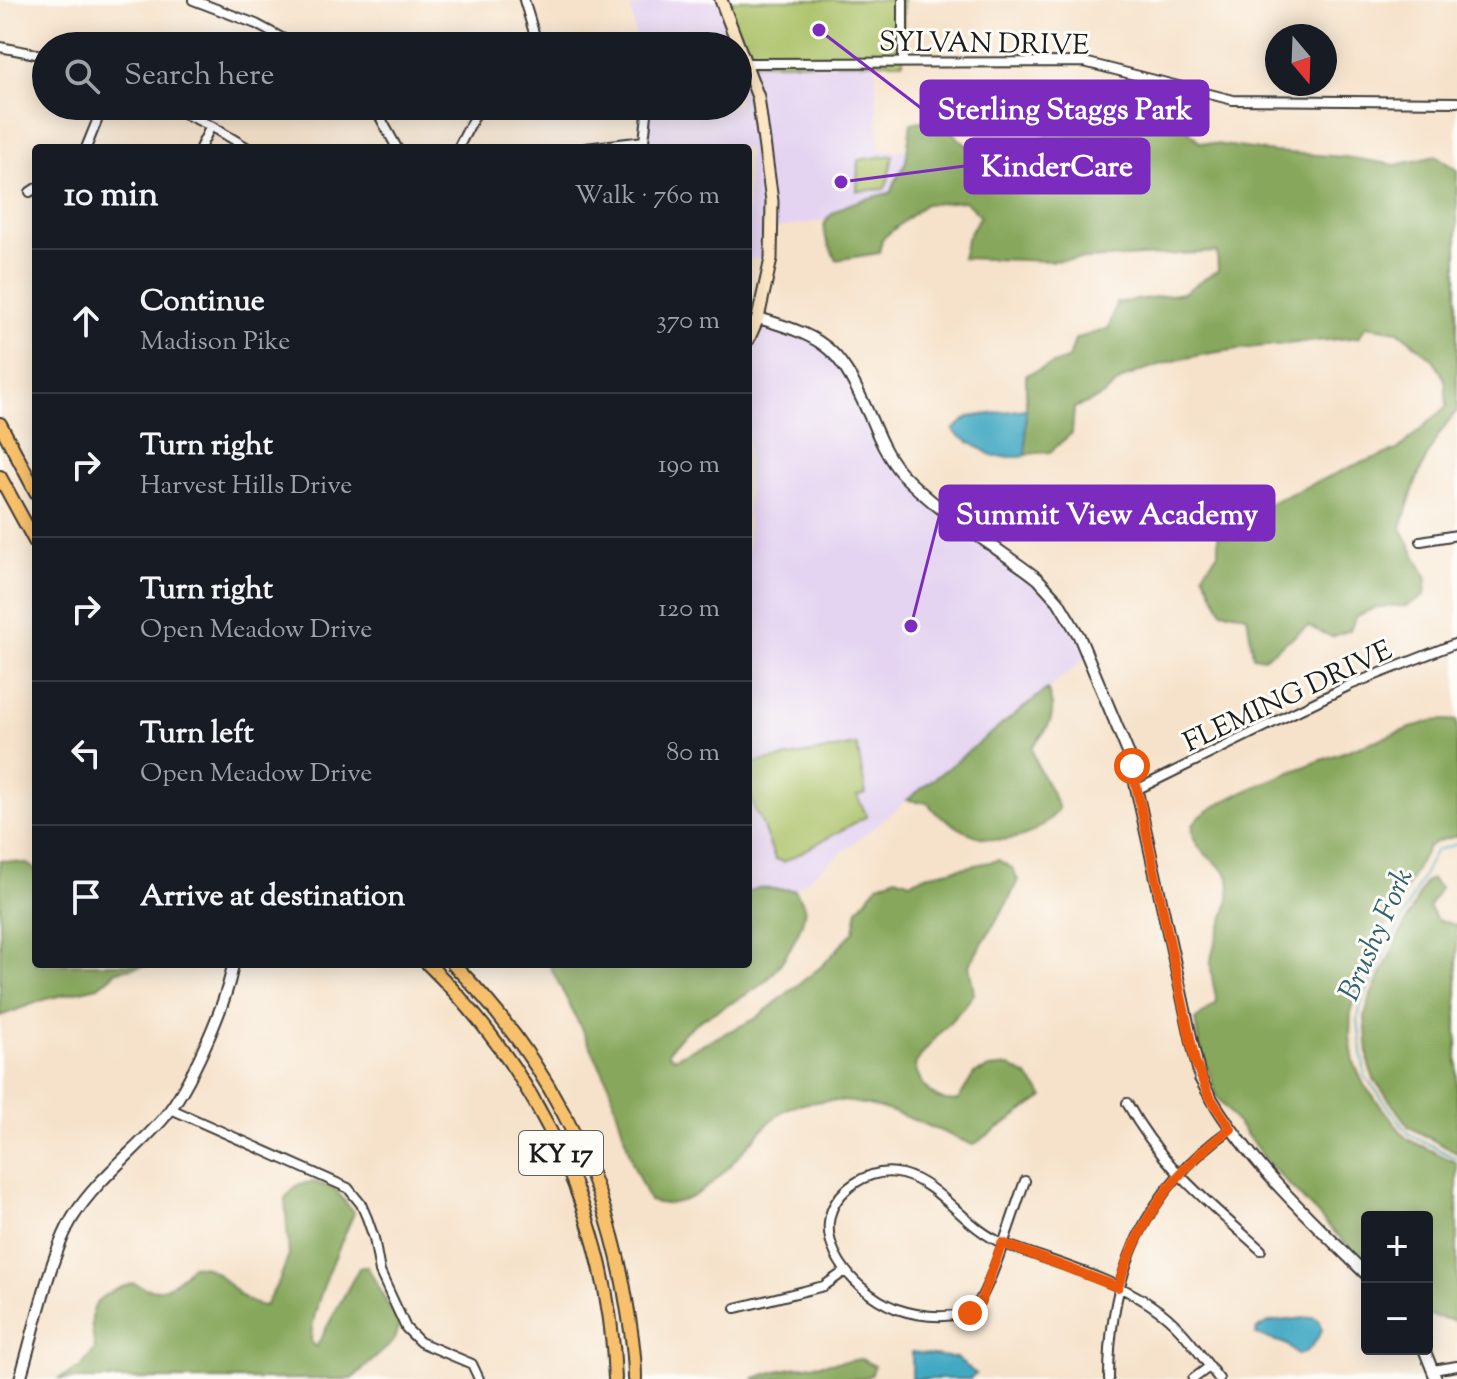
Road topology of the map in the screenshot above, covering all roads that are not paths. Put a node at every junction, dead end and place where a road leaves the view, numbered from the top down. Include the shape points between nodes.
1 (193, 0) edge
2 (524, 0) edge
3 (721, 0) edge
4 (903, 0) edge
5 (271, 32) edge
6 (534, 32) edge
7 (732, 32) edge
8 (0, 47) edge
9 (32, 53) edge
10 (903, 62) junction
11 (752, 63) edge
12 (752, 89) edge
13 (1457, 102) edge
14 (97, 120) edge
15 (198, 120) edge
16 (382, 120) edge
17 (473, 120) edge
18 (646, 120) edge
19 (211, 126) junction
20 (88, 144) edge
21 (202, 144) edge
22 (241, 144) edge
23 (395, 144) edge
24 (460, 144) edge
25 (619, 144) edge
26 (758, 318) junction
27 (752, 331) edge
28 (0, 424) edge
29 (0, 477) edge
30 (32, 484) edge
31 (1457, 535) edge
32 (32, 536) edge
33 (1421, 541) dead end
34 (1457, 643) edge
35 (1138, 789) junction
36 (232, 968) edge
37 (432, 968) edge
38 (457, 968) edge
39 (1127, 1103) dead end
40 (171, 1109) junction
41 (1231, 1129) junction
42 (1178, 1175) junction
43 (1025, 1181) dead end
44 (1002, 1243) junction
45 (1261, 1250) dead end
46 (1361, 1269) edge
47 (845, 1271) junction
48 (1118, 1287) junction
49 (736, 1308) dead end
50 (1426, 1355) edge
51 (1457, 1366) edge
52 (1209, 1367) junction
53 (1434, 1375) edge
54 (20, 1379) edge
55 (479, 1379) edge
56 (615, 1379) edge
57 (635, 1379) edge
58 (1109, 1379) edge
59 (1193, 1379) edge
60 (1219, 1379) edge

1 - 5 street
2 - 6 street
3 - 7 main road
4 - 10 street
8 - 9 street
10 - 11 street, SYLVAN DRIVE
10 - 13 street, SYLVAN DRIVE via 1084,62 1233,100
12 - 26 main road via 760,110 772,201 771,259
14 - 20 street
15 - 19 street
16 - 23 street
17 - 24 street
18 - 25 street via 644,141
19 - 21 street
19 - 22 street
26 - 27 main road
26 - 35 street via 826,346 847,369 899,470 1050,590 1101,684
28 - 30 main road
29 - 32 main road
31 - 33 street
34 - 35 street, FLEMING DRIVE via 1350,685
35 - 41 street via 1195,1061
36 - 40 street via 212,1027
37 - 56 main road, KY 17 via 498,1044 561,1154 602,1280
38 - 57 main road, KY 17 via 491,1003 532,1059 581,1148 620,1270
39 - 42 street via 1153,1147
40 - 54 street via 71,1221
40 - 55 street via 348,1188 367,1218 380,1272 406,1328 420,1342 472,1364
41 - 42 street
41 - 46 street
42 - 45 street
42 - 48 street via 1144,1224
43 - 44 street
44 - 47 street via 981,1301 962,1314 928,1316 896,1308 867,1292
44 - 47 street via 979,1231 915,1178 881,1173 850,1187 837,1202 831,1246
44 - 48 street
47 - 49 street via 824,1286
48 - 52 street via 1175,1325
48 - 58 street
50 - 53 street
51 - 53 street
52 - 59 street
52 - 60 street

